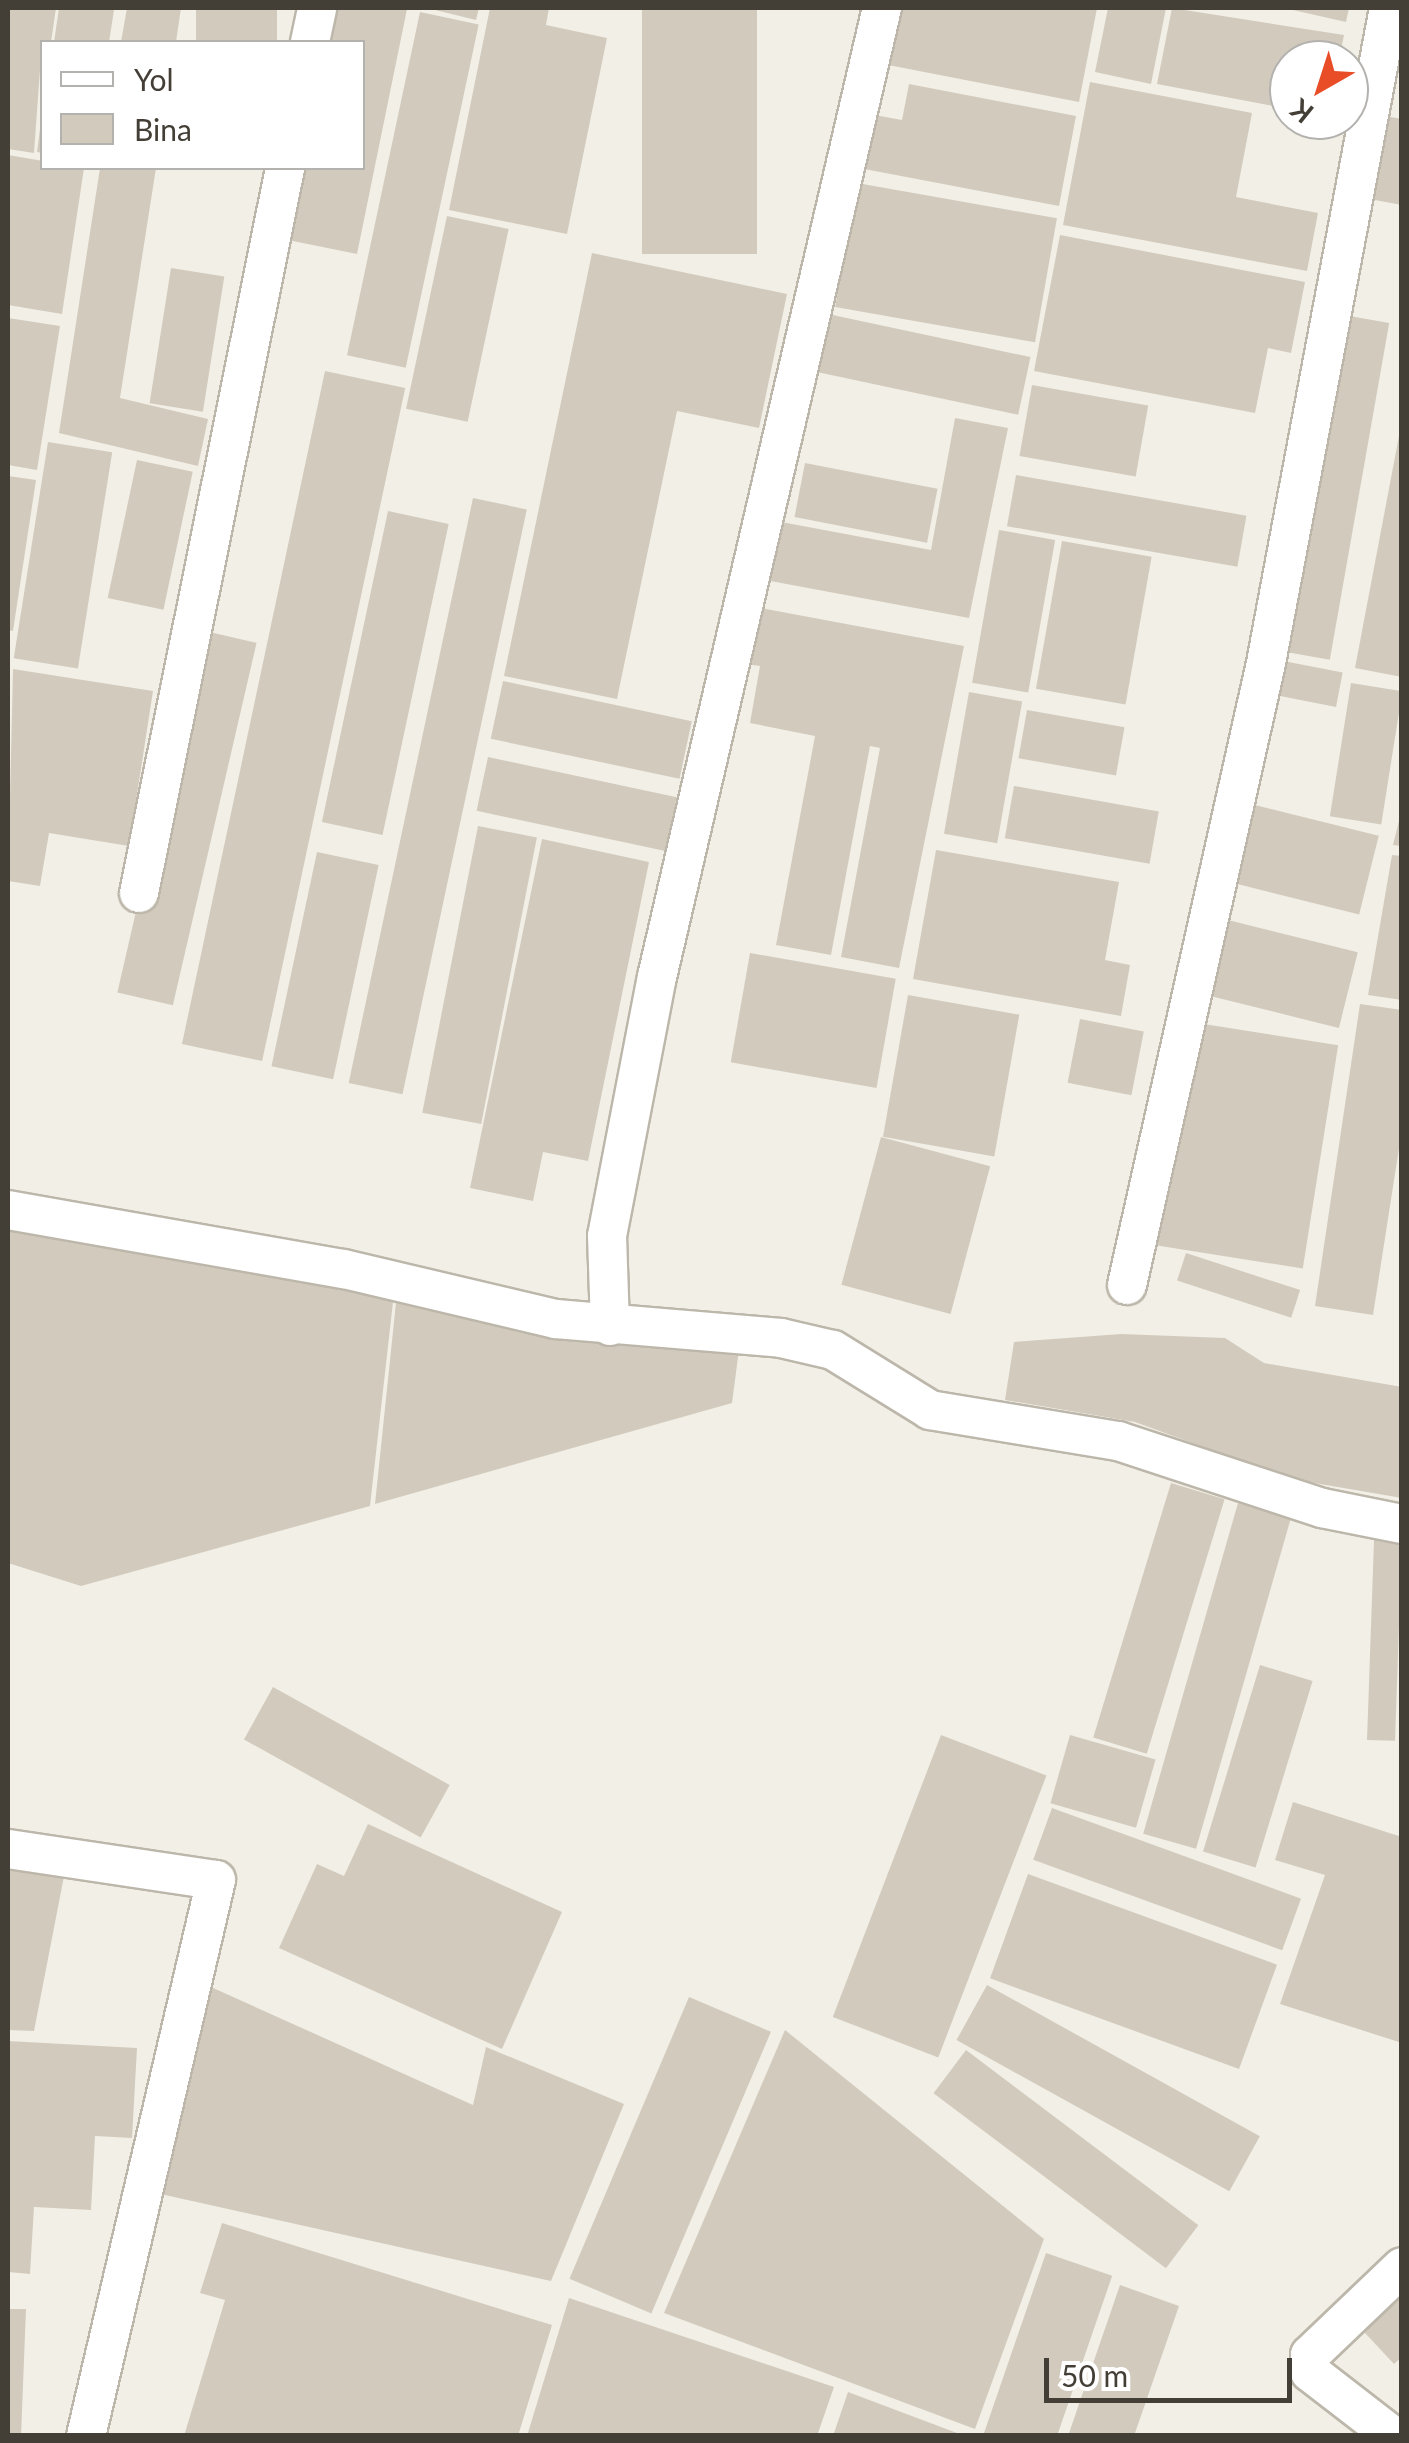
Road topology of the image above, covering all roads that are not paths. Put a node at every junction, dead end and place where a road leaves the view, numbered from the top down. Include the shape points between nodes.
1 (317, 8) edge
2 (882, 8) edge
3 (1389, 8) edge
4 (310, 40) edge
5 (286, 170) edge
6 (138, 893) dead end
7 (8, 1210) edge
8 (1126, 1286) dead end
9 (610, 1326) junction
10 (1402, 1524) edge
11 (8, 1849) edge
12 (1402, 2267) edge
13 (1390, 2434) edge
14 (86, 2436) edge

1 - 4 street
2 - 9 street via 657,977 607,1236
3 - 8 street via 1266,663
5 - 6 street
7 - 9 street
9 - 10 street via 740,1332 834,1350 930,1410 1118,1441 1322,1508
11 - 14 street via 216,1880
12 - 13 street via 1310,2355 1310,2372

